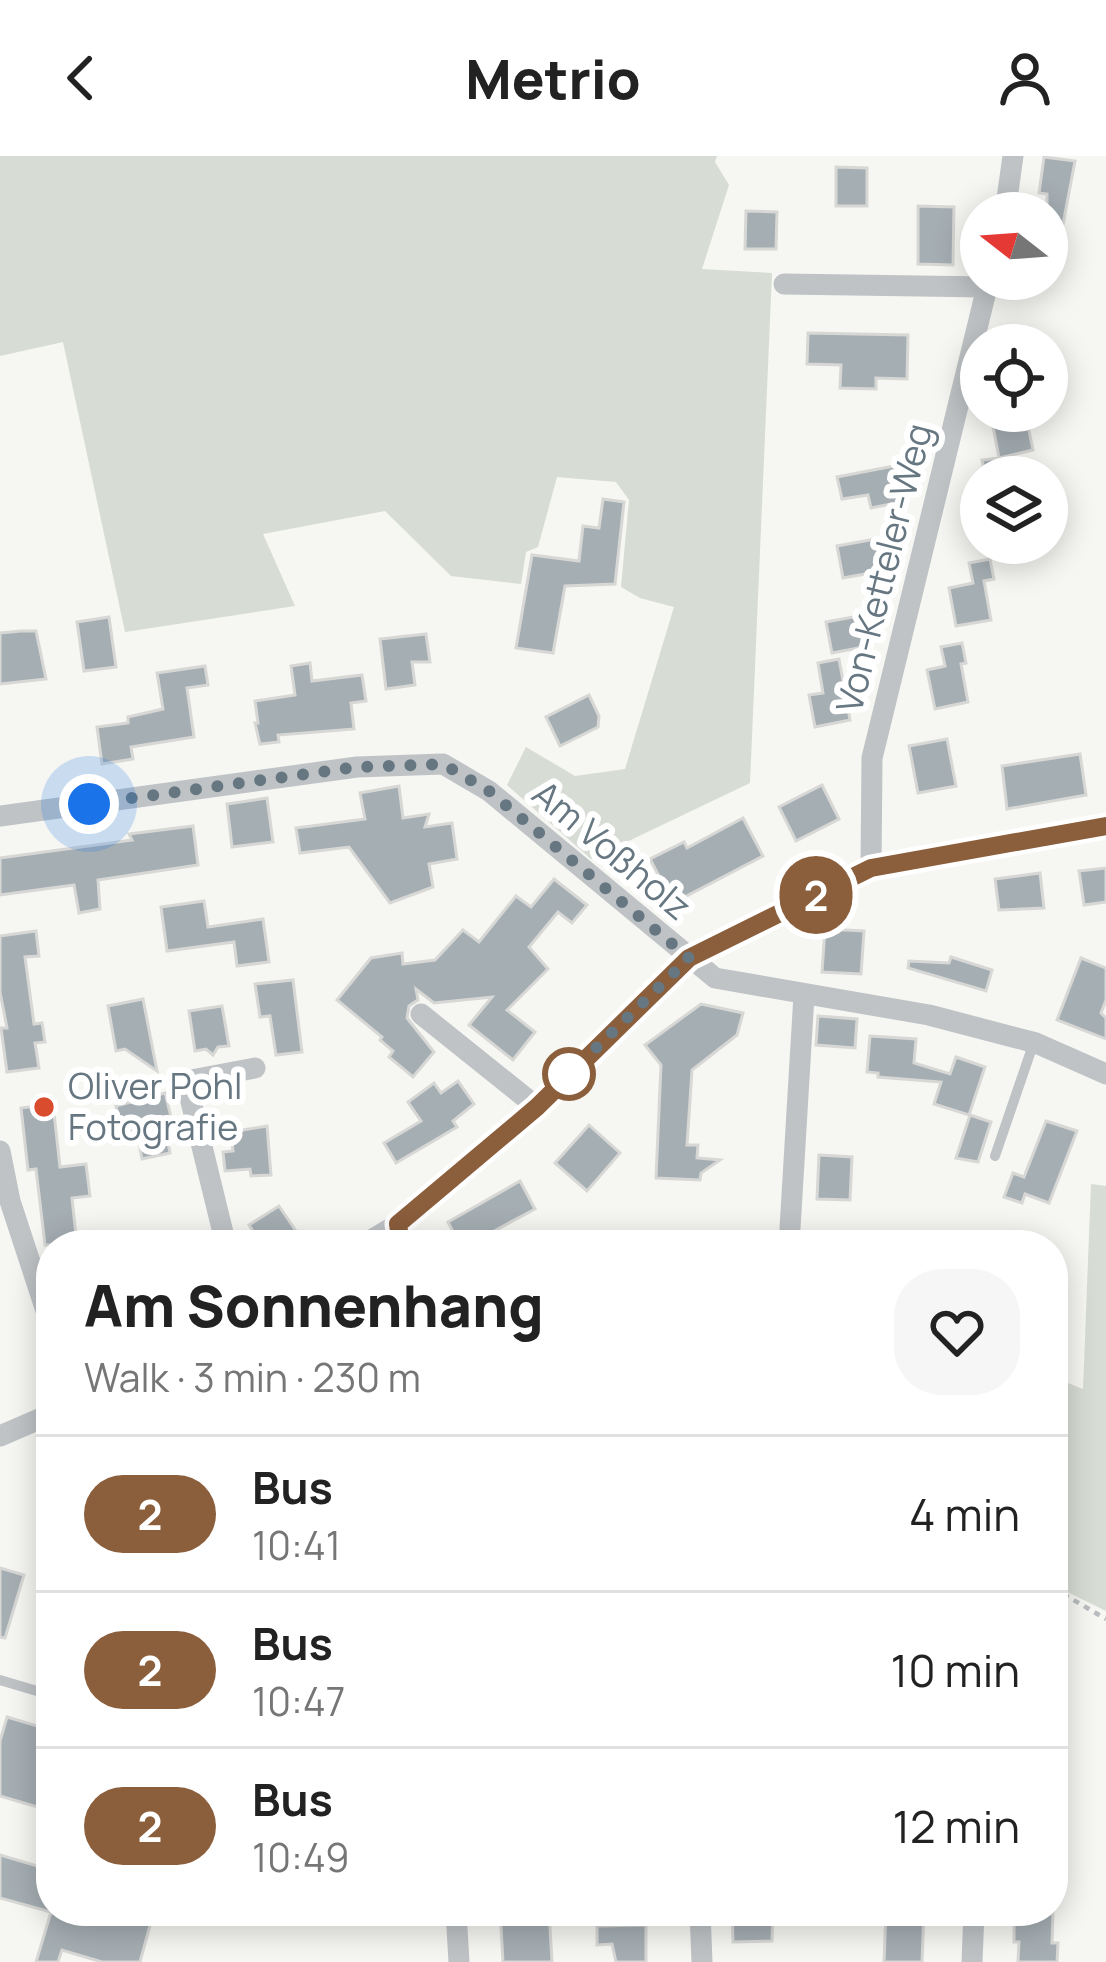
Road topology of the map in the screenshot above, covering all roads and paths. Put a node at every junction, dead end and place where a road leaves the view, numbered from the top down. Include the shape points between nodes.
1 (1013, 156) edge
2 (1007, 192) edge
3 (960, 283) edge
4 (784, 284) dead end
5 (984, 300) edge
6 (0, 816) edge
7 (1106, 826) edge
8 (871, 868) junction
9 (689, 958) junction
10 (804, 995) junction
11 (422, 1014) dead end
12 (1034, 1042) junction
13 (255, 1068) dead end
14 (1106, 1074) edge
15 (537, 1107) junction
16 (0, 1151) edge
17 (995, 1156) dead end
18 (222, 1230) edge
19 (404, 1230) edge
20 (790, 1230) edge
21 (36, 1281) edge
22 (36, 1420) edge
23 (0, 1436) edge
24 (1068, 1597) edge
25 (1106, 1619) edge
26 (0, 1680) edge
27 (36, 1691) edge
28 (457, 1926) edge
29 (701, 1926) edge
30 (973, 1926) edge
31 (459, 1962) edge
32 (702, 1962) edge
33 (972, 1962) edge

1 - 2 street
3 - 4 street, Von-Ketteler-Weg
5 - 8 street, Von-Ketteler-Weg via 872,758
6 - 9 street, Am Voßholz via 357,767 443,764 489,791
7 - 8 street
8 - 9 street
9 - 10 street, Am Voßholz via 715,978
9 - 15 street
10 - 12 street, Am Voßholz
10 - 20 street
11 - 15 street
12 - 14 street, Am Voßholz
12 - 17 lane
13 - 18 street via 186,1081
15 - 19 street
16 - 21 street
22 - 23 street
24 - 25 path
26 - 27 lane
28 - 31 street
29 - 32 street
30 - 33 street

